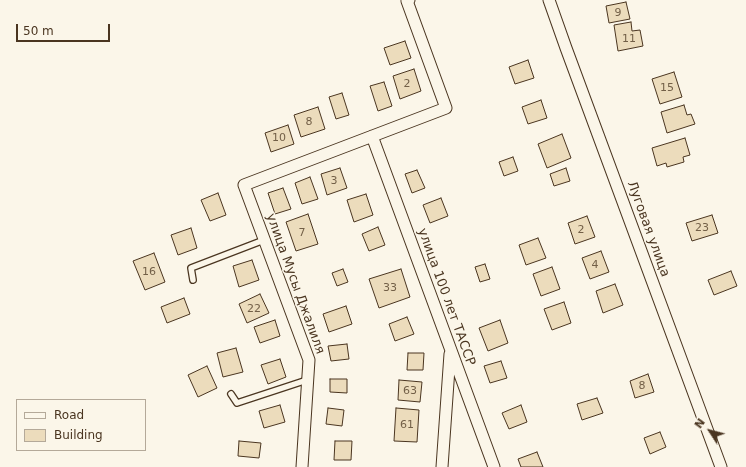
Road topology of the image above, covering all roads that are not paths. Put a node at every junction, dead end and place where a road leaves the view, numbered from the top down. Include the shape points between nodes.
1 (409, 0) edge
2 (549, 0) edge
3 (372, 136) junction
4 (264, 240) junction
5 (193, 280) dead end
6 (451, 349) junction
7 (307, 380) junction
8 (231, 394) dead end
9 (302, 467) edge
10 (442, 467) edge
11 (494, 467) edge
12 (721, 467) edge

1 - 3 street via 407,1 446,108
2 - 12 street, Луговая улица
3 - 4 street, улица Мусы Джалиля via 244,185
3 - 6 street, улица 100 лет ТАССР
4 - 5 lane via 191,268
4 - 7 street, улица Мусы Джалиля via 309,360
6 - 10 street
6 - 11 street, улица 100 лет ТАССР
7 - 8 lane via 237,403
7 - 9 street, улица Мусы Джалиля

